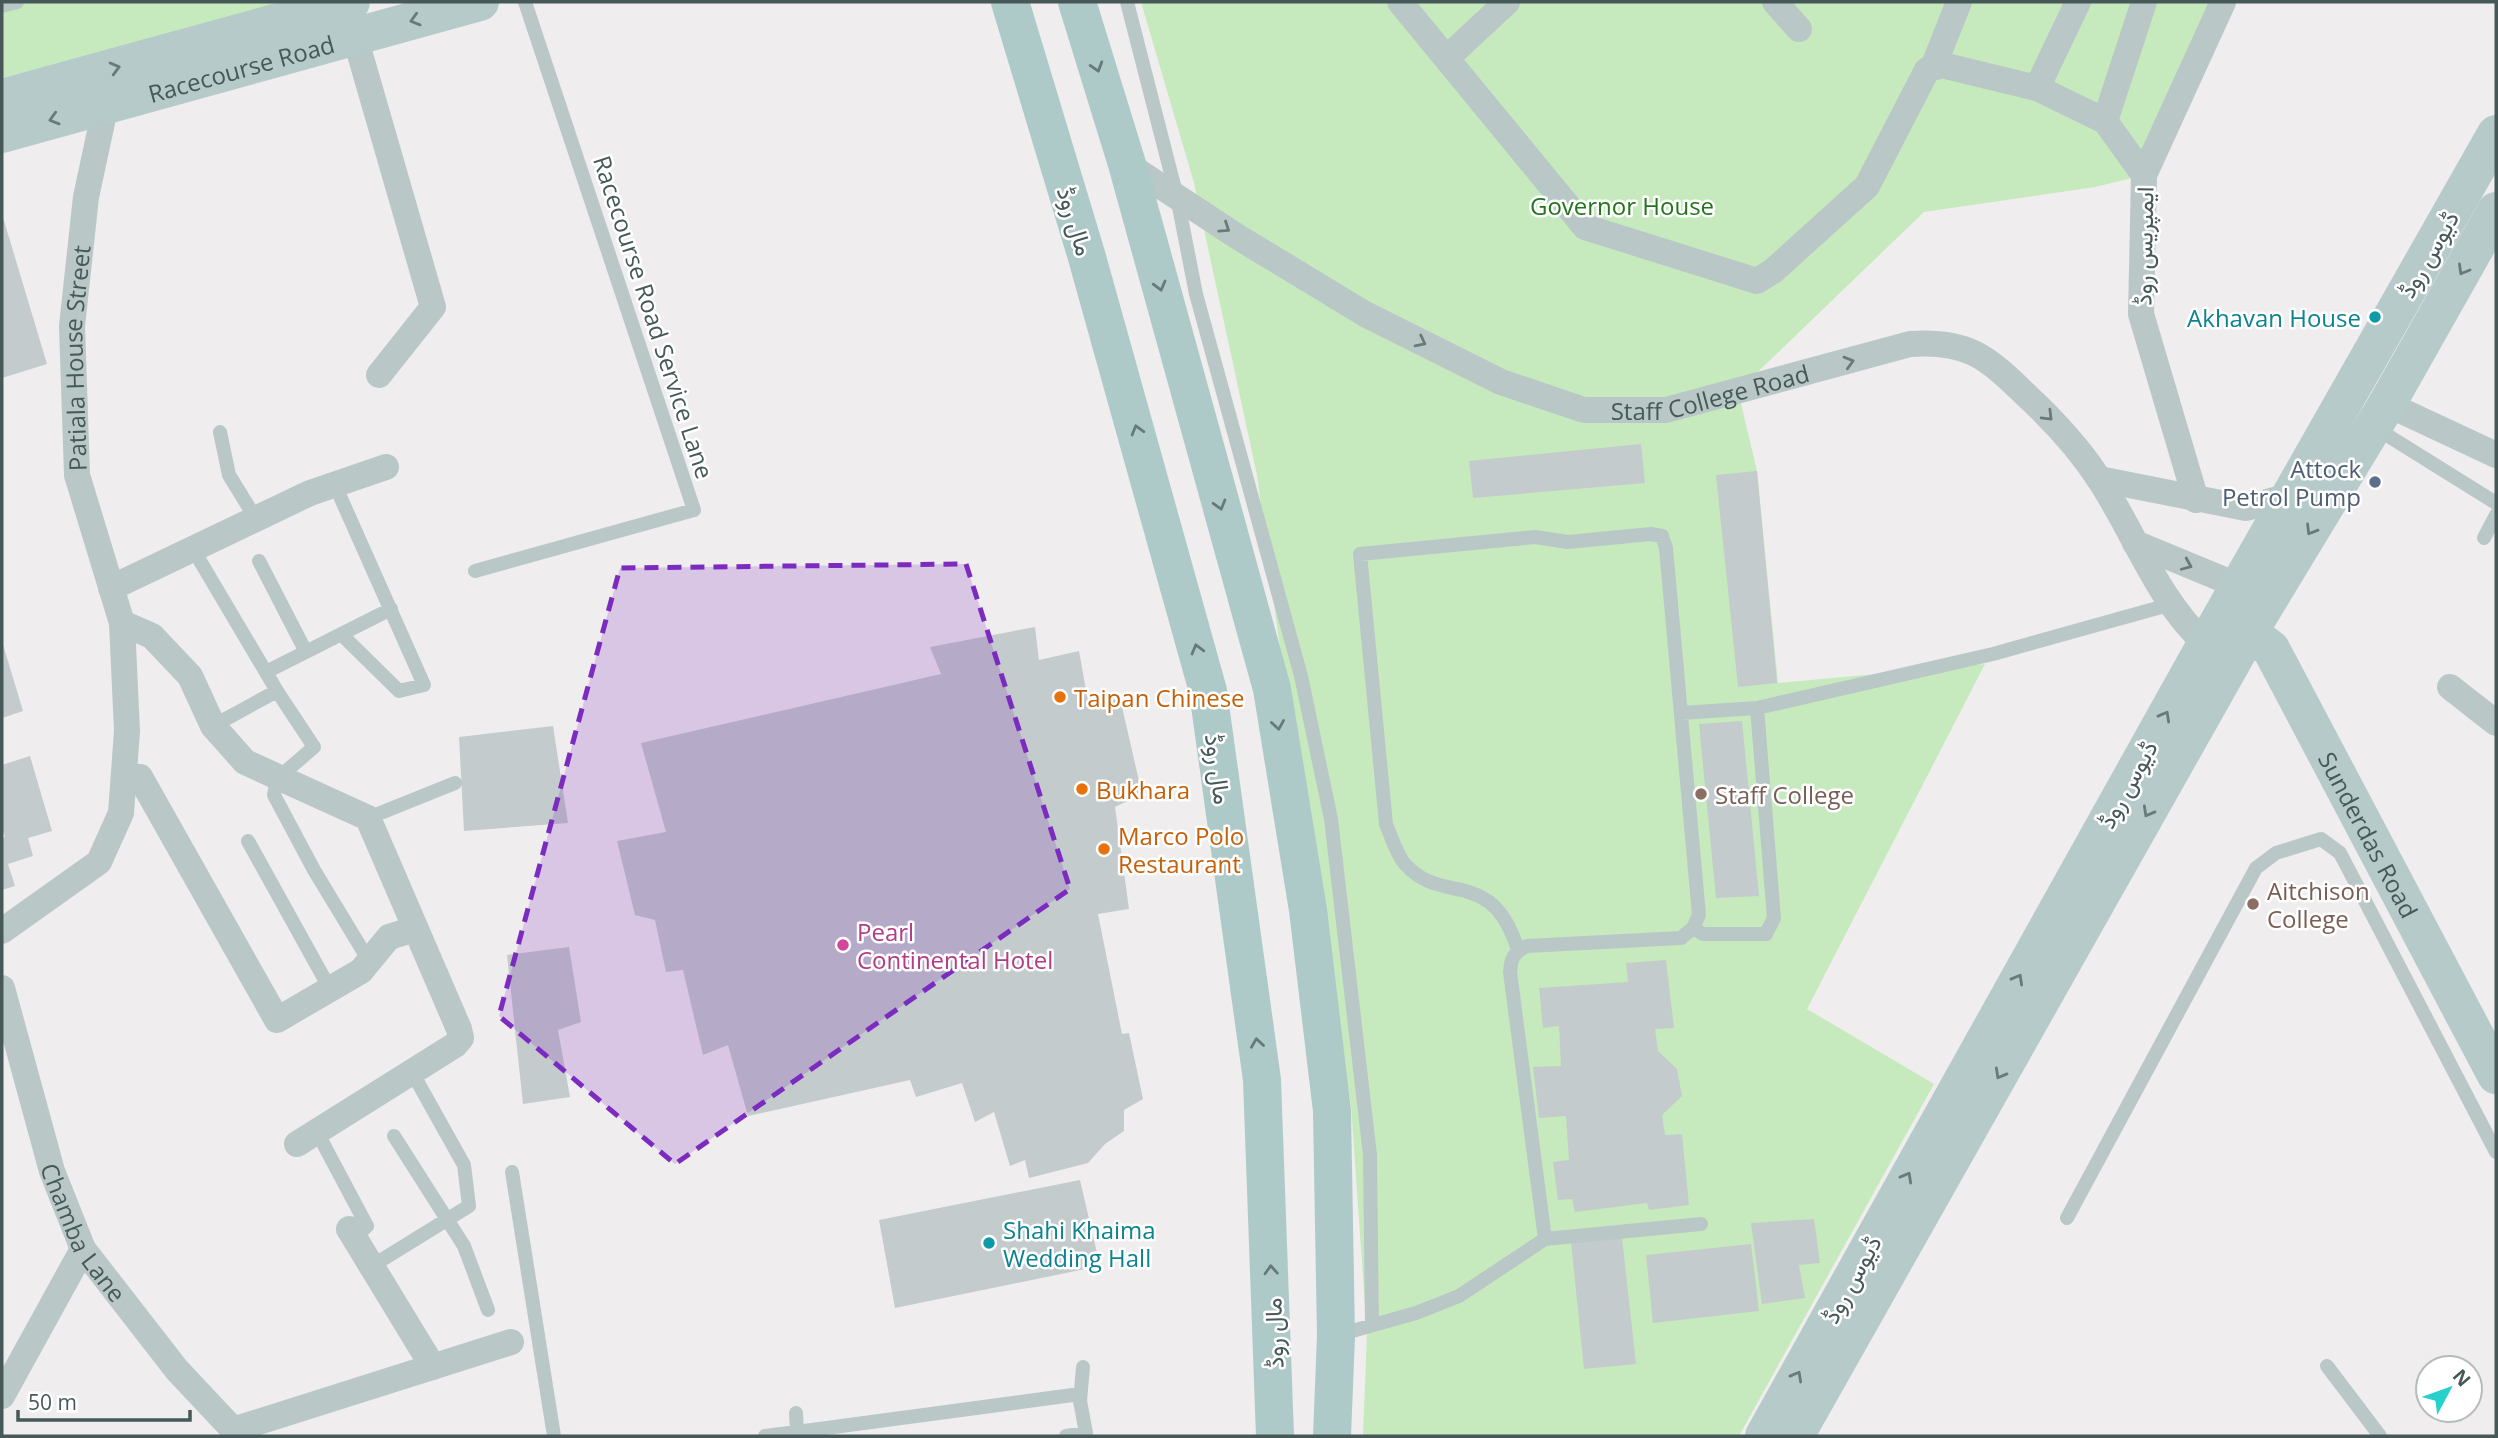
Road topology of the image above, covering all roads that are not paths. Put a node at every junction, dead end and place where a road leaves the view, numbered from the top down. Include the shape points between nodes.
1 (17, 2) edge
2 (480, 2) edge
3 (525, 2) edge
4 (1010, 2) edge
5 (1077, 2) edge
6 (1127, 2) edge
7 (1400, 2) edge
8 (1507, 2) edge
9 (1775, 2) edge
10 (1959, 2) edge
11 (2078, 2) edge
12 (2144, 2) edge
13 (2223, 2) edge
14 (2, 6) edge
15 (353, 20) edge
16 (1798, 29) dead end
17 (1448, 57) junction
18 (1934, 65) junction
19 (2037, 88) junction
20 (2, 98) edge
21 (106, 104) junction
22 (2105, 121) junction
23 (2, 134) edge
24 (2496, 134) edge
25 (1127, 163) junction
26 (2144, 175) junction
27 (1177, 197) junction
28 (2496, 211) edge
29 (379, 375) dead end
30 (2380, 415) junction
31 (220, 432) dead end
32 (2496, 455) edge
33 (386, 467) dead end
34 (2099, 479) junction
35 (335, 485) junction
36 (2292, 495) junction
37 (2196, 500) junction
38 (2496, 503) edge
39 (2496, 515) edge
40 (256, 519) junction
41 (2484, 538) dead end
42 (2135, 543) junction
43 (193, 549) junction
44 (259, 561) dead end
45 (475, 571) dead end
46 (111, 589) junction
47 (2172, 604) junction
48 (391, 609) junction
49 (2229, 619) junction
50 (122, 623) junction
51 (341, 635) junction
52 (306, 652) junction
53 (266, 672) junction
54 (2450, 687) dead end
55 (277, 691) junction
56 (1756, 708) junction
57 (1681, 713) junction
58 (2496, 723) edge
59 (213, 726) junction
60 (124, 776) junction
61 (277, 779) junction
62 (455, 783) dead end
63 (368, 818) junction
64 (248, 841) dead end
65 (1693, 928) junction
66 (415, 929) junction
67 (2, 931) edge
68 (1518, 950) junction
69 (369, 961) junction
70 (2, 988) edge
71 (330, 989) junction
72 (411, 1072) junction
73 (2496, 1074) edge
74 (394, 1136) dead end
75 (307, 1138) joint
76 (2496, 1152) edge
77 (512, 1172) dead end
78 (2067, 1218) dead end
79 (446, 1221) junction
80 (1701, 1224) dead end
81 (351, 1233) joint
82 (1545, 1239) junction
83 (83, 1249) junction
84 (372, 1266) junction
85 (488, 1310) dead end
86 (1354, 1331) junction
87 (511, 1342) dead end
88 (2327, 1366) dead end
89 (433, 1367) junction
90 (1083, 1367) dead end
91 (1080, 1394) junction
92 (2, 1396) edge
93 (796, 1413) dead end
94 (797, 1432) junction
95 (236, 1433) edge
96 (554, 1436) edge
97 (765, 1436) edge
98 (1066, 1436) edge
99 (1275, 1436) edge
100 (1332, 1436) edge
101 (1765, 1436) edge
102 (1795, 1436) edge
103 (2380, 1436) edge

1 - 14 lane
2 -> 15 main road, Racecourse Road
3 - 45 lane, Racecourse Road Service Lane via 694,510
99 -> 4 main road, مال روڈ via 1262,1080 1208,691 1094,280
5 -> 25 main road
6 - 27 lane
7 - 17 street
8 - 17 street
9 - 16 street
10 - 18 street
11 - 19 street
12 - 22 street
13 - 26 street, ایمپریس روڈ
20 -> 15 main road, Racecourse Road
15 - 21 main road, Racecourse Road
15 - 29 street via 433,307
17 - 18 street via 1585,227 1756,281 1867,186 1927,70
18 - 19 street
19 - 22 street
21 -> 23 main road, Racecourse Road
21 - 46 street, Patiala House Street via 86,197 72,326 77,475
22 - 26 street
24 - 36 main road, ڈیوس روڈ
25 - 27 street, Staff College Road
25 -> 86 main road via 1272,689 1308,910
26 - 37 street, ایمپریس روڈ via 2141,314
27 -> 34 street, Staff College Road via 1365,314 1501,382 1584,410 1665,410 1910,344 1944,342 1975,352 2001,370 2054,422
27 - 86 lane via 1196,293 1301,676 1331,819 1370,1155
28 -> 30 main road, ڈیوس روڈ
30 - 32 street
30 - 38 lane
30 -> 49 main road, ڈیوس روڈ
31 - 40 lane via 229,475
33 - 35 street
34 - 37 street
34 - 42 street, Staff College Road
35 - 40 street
35 - 48 lane
36 - 37 street via 2246,508
36 - 49 main road, ڈیوس روڈ
39 - 41 lane
40 - 43 street
42 - 47 street, Staff College Road
42 -> 49 street
43 - 46 street
43 - 53 lane
44 - 52 lane
46 - 50 street, Patiala House Street
47 - 49 street, Staff College Road via 2187,627
47 - 56 lane via 1993,654
48 - 51 lane
48 - 51 lane via 424,685 399,691
49 - 73 main road, Sunderdas Road via 2271,649
101 -> 49 main road, ڈیوس روڈ
49 -> 102 main road, ڈیوس روڈ
50 - 59 street via 152,636 190,676
50 - 60 street, Patiala House Street via 127,731
51 - 52 lane
52 - 53 lane
53 - 55 lane
54 - 58 street
55 - 59 lane
55 - 61 lane via 314,747
56 - 57 lane
56 - 65 lane via 1772,928 1766,934 1703,934
57 - 65 lane via 1699,915
57 - 68 lane via 1662,536 1567,542 1535,537 1360,555 1386,824 1403,862 1424,880 1469,890 1497,908 1510,926
59 - 61 street via 245,762
60 - 67 street, Patiala House Street via 121,813 99,862
60 - 71 street via 140,777 274,1018 281,1019
61 - 63 street
61 - 69 lane via 274,795
62 - 63 lane
63 - 66 street
64 - 71 lane
65 - 68 lane via 1681,938
66 - 69 street via 389,937
66 - 72 street via 461,1038
68 - 82 lane via 1510,972
69 - 71 street
70 - 83 street, Chamba Lane via 52,1171
72 - 75 street
72 - 79 lane via 464,1165 469,1206
74 - 79 lane
75 - 81 lane via 367,1224 366,1229
76 - 78 lane via 2340,853 2321,839 2276,853 2256,868
77 - 96 lane
79 - 84 lane
79 - 85 lane via 464,1246
80 - 82 lane
81 - 84 street
82 - 86 lane via 1458,1296
83 - 92 street
83 - 95 street, Chamba Lane via 177,1370
84 - 89 street
86 - 100 main road
87 - 89 street
88 - 103 lane
89 - 95 street
90 - 91 lane
91 - 94 lane
91 - 98 lane via 1086,1433
93 - 94 lane
94 - 97 lane

